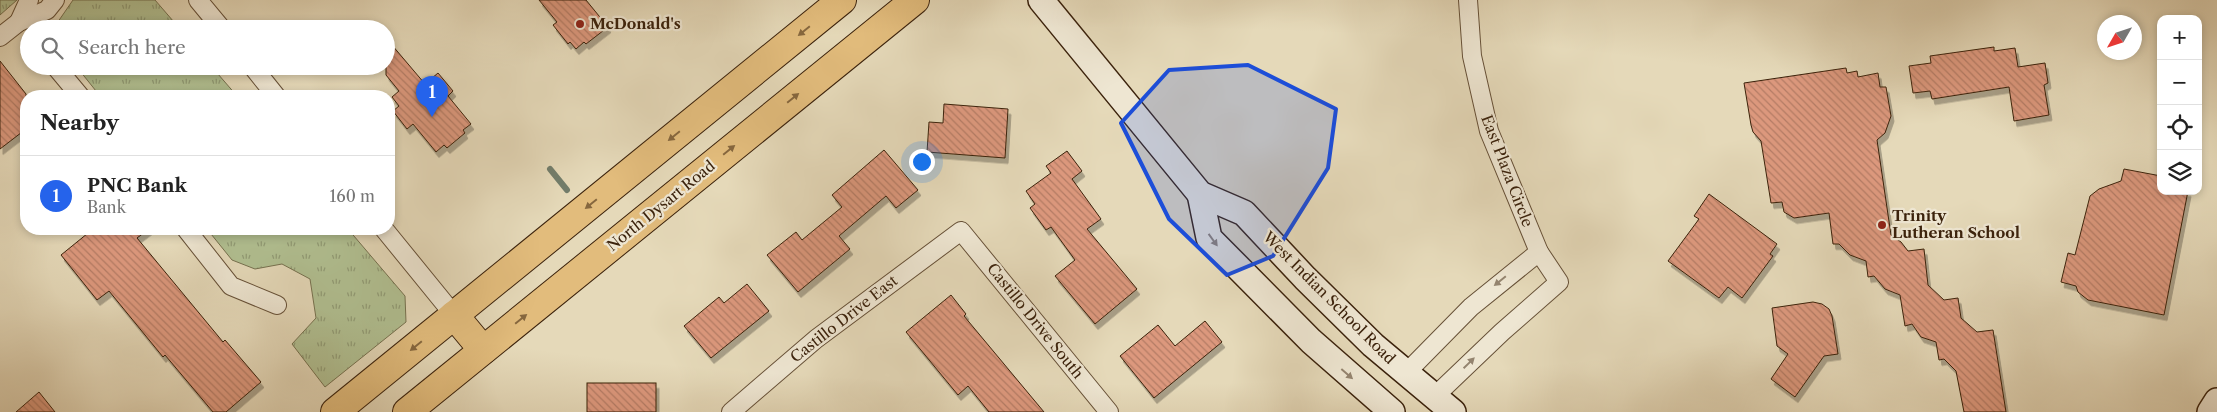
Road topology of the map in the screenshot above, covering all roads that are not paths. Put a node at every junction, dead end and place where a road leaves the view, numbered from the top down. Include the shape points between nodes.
1 (28, 0) edge
2 (56, 0) edge
3 (198, 0) edge
4 (842, 0) edge
5 (914, 0) edge
6 (1040, 0) edge
7 (1468, 0) edge
8 (25, 20) edge
9 (34, 20) edge
10 (215, 20) edge
11 (20, 30) edge
12 (0, 37) edge
13 (62, 75) edge
14 (259, 75) edge
15 (75, 90) edge
16 (271, 90) edge
17 (1200, 194) junction
18 (961, 231) joint
19 (191, 235) edge
20 (389, 235) edge
21 (1539, 252) junction
22 (277, 305) dead end
23 (454, 315) junction
24 (484, 350) junction
25 (1406, 373) junction
26 (2217, 401) edge
27 (1443, 404) edge
28 (335, 412) edge
29 (407, 412) edge
30 (731, 412) edge
31 (1109, 412) edge
32 (1392, 412) edge
33 (2210, 412) edge

1 - 8 street
2 - 9 street
3 - 10 street
4 -> 23 main road
24 -> 5 main road, North Dysart Road
6 - 17 main road, West Indian School Road
7 - 21 street, East Plaza Circle via 1472,56 1489,131
11 - 12 street
13 - 15 street
14 - 16 street
17 - 25 main road, West Indian School Road via 1244,213 1305,278
17 -> 32 main road, West Indian School Road via 1209,238 1311,341
18 - 30 street, Castillo Drive East via 816,339
18 - 31 street, Castillo Drive South
19 - 22 street via 231,286
20 - 23 street
21 -> 25 street via 1471,307
27 -> 21 street, East Plaza Circle via 1502,332 1559,282
23 - 24 main road
23 -> 28 main road
24 - 29 main road, North Dysart Road
25 - 27 main road, West Indian School Road
26 - 33 main road

